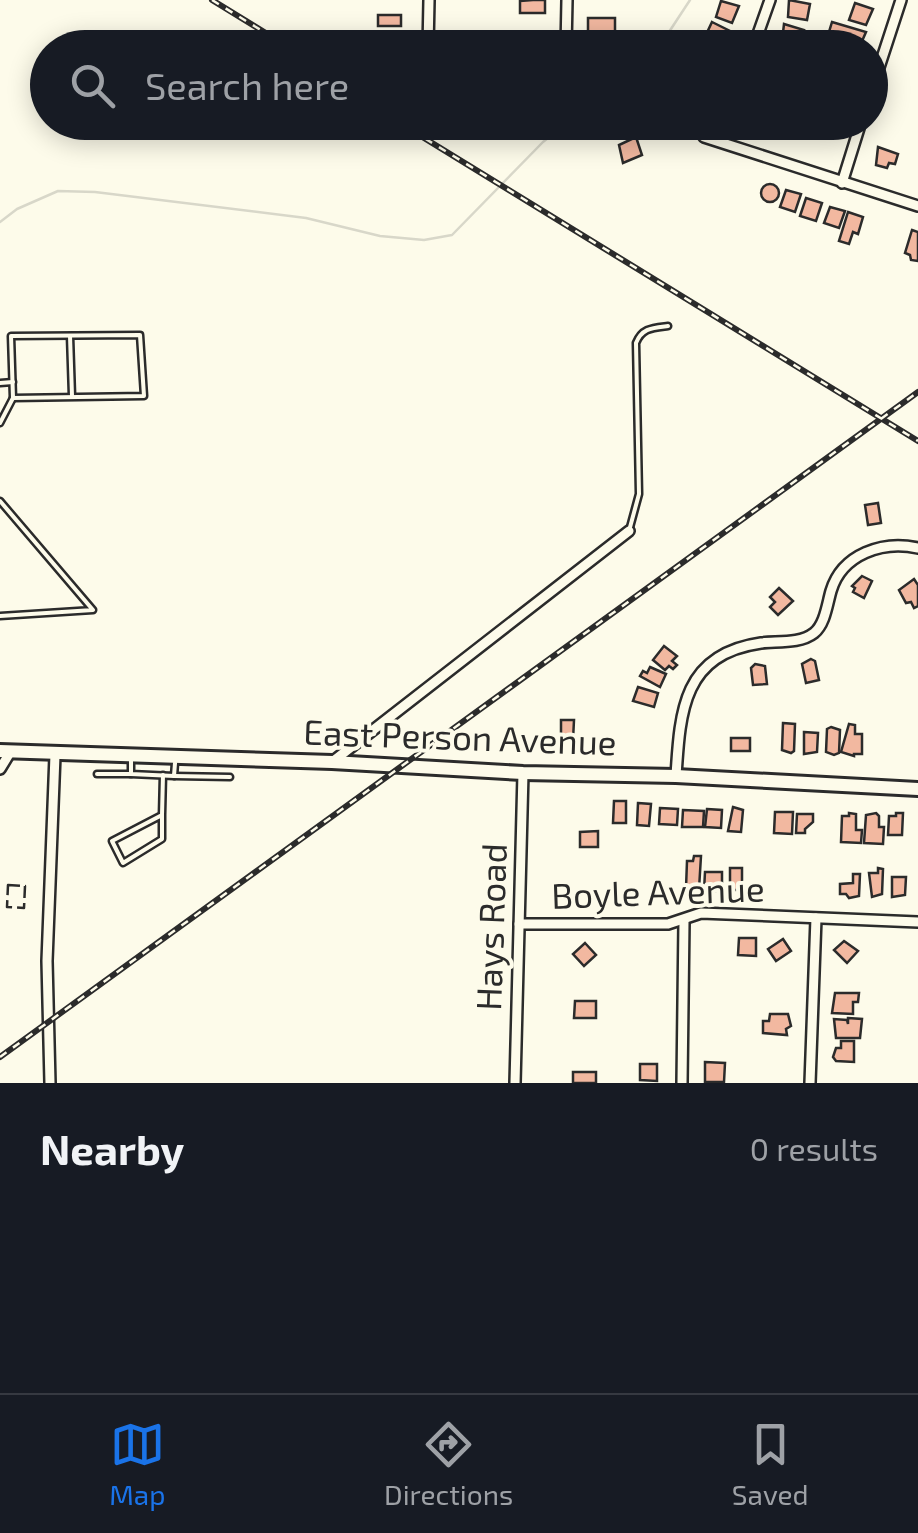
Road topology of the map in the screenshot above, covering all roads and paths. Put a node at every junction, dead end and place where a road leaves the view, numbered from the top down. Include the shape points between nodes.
1 (429, 0) edge
2 (566, 0) edge
3 (770, 0) edge
4 (901, 0) edge
5 (428, 30) edge
6 (566, 30) edge
7 (759, 30) edge
8 (888, 39) edge
9 (710, 140) edge
10 (856, 140) edge
11 (842, 183) junction
12 (918, 206) edge
13 (668, 326) dead end
14 (70, 336) junction
15 (14, 382) junction
16 (0, 383) edge
17 (72, 396) junction
18 (14, 398) junction
19 (0, 423) edge
20 (0, 501) edge
21 (629, 532) joint
22 (918, 548) edge
23 (0, 616) edge
24 (5, 751) edge
25 (55, 755) junction
26 (132, 755) junction
27 (176, 757) junction
28 (332, 762) junction
29 (0, 769) edge
30 (523, 773) junction
31 (97, 774) dead end
32 (130, 774) junction
33 (163, 775) junction
34 (174, 776) junction
35 (676, 776) junction
36 (230, 777) dead end
37 (918, 789) edge
38 (162, 814) junction
39 (816, 918) junction
40 (684, 921) junction
41 (918, 922) edge
42 (519, 924) junction
43 (50, 1083) edge
44 (515, 1083) edge
45 (682, 1083) edge
46 (810, 1083) edge

1 - 5 street
2 - 6 street
3 - 7 street
4 - 8 street
9 - 11 street
10 - 11 street
11 - 12 street
13 - 21 lane via 649,328 636,343 639,494
14 - 15 lane via 11,336
14 - 17 lane
14 - 17 lane via 140,335 144,396
15 - 16 lane
15 - 18 lane
17 - 18 lane
18 - 19 lane
20 - 23 lane via 94,610
21 - 28 street
22 - 35 street via 870,550 848,562 816,632 743,646 712,661 689,688
24 - 25 main road, East Person Avenue
24 - 29 street
25 - 26 main road, East Person Avenue
25 - 43 street
26 - 27 main road, East Person Avenue
26 - 32 lane
27 - 28 main road, East Person Avenue
27 - 34 lane
28 - 30 main road, East Person Avenue
30 - 35 main road, East Person Avenue
30 - 42 street, Hays Road
31 - 32 lane
32 - 33 lane
33 - 34 lane
33 - 38 lane
34 - 36 lane
35 - 37 main road, East Person Avenue
38 - 38 lane via 112,841 123,863 162,839
39 - 40 street, Boyle Avenue via 701,913
39 - 41 street, Boyle Avenue
39 - 46 street
40 - 42 street, Boyle Avenue
40 - 45 street
42 - 44 street, Hays Road

